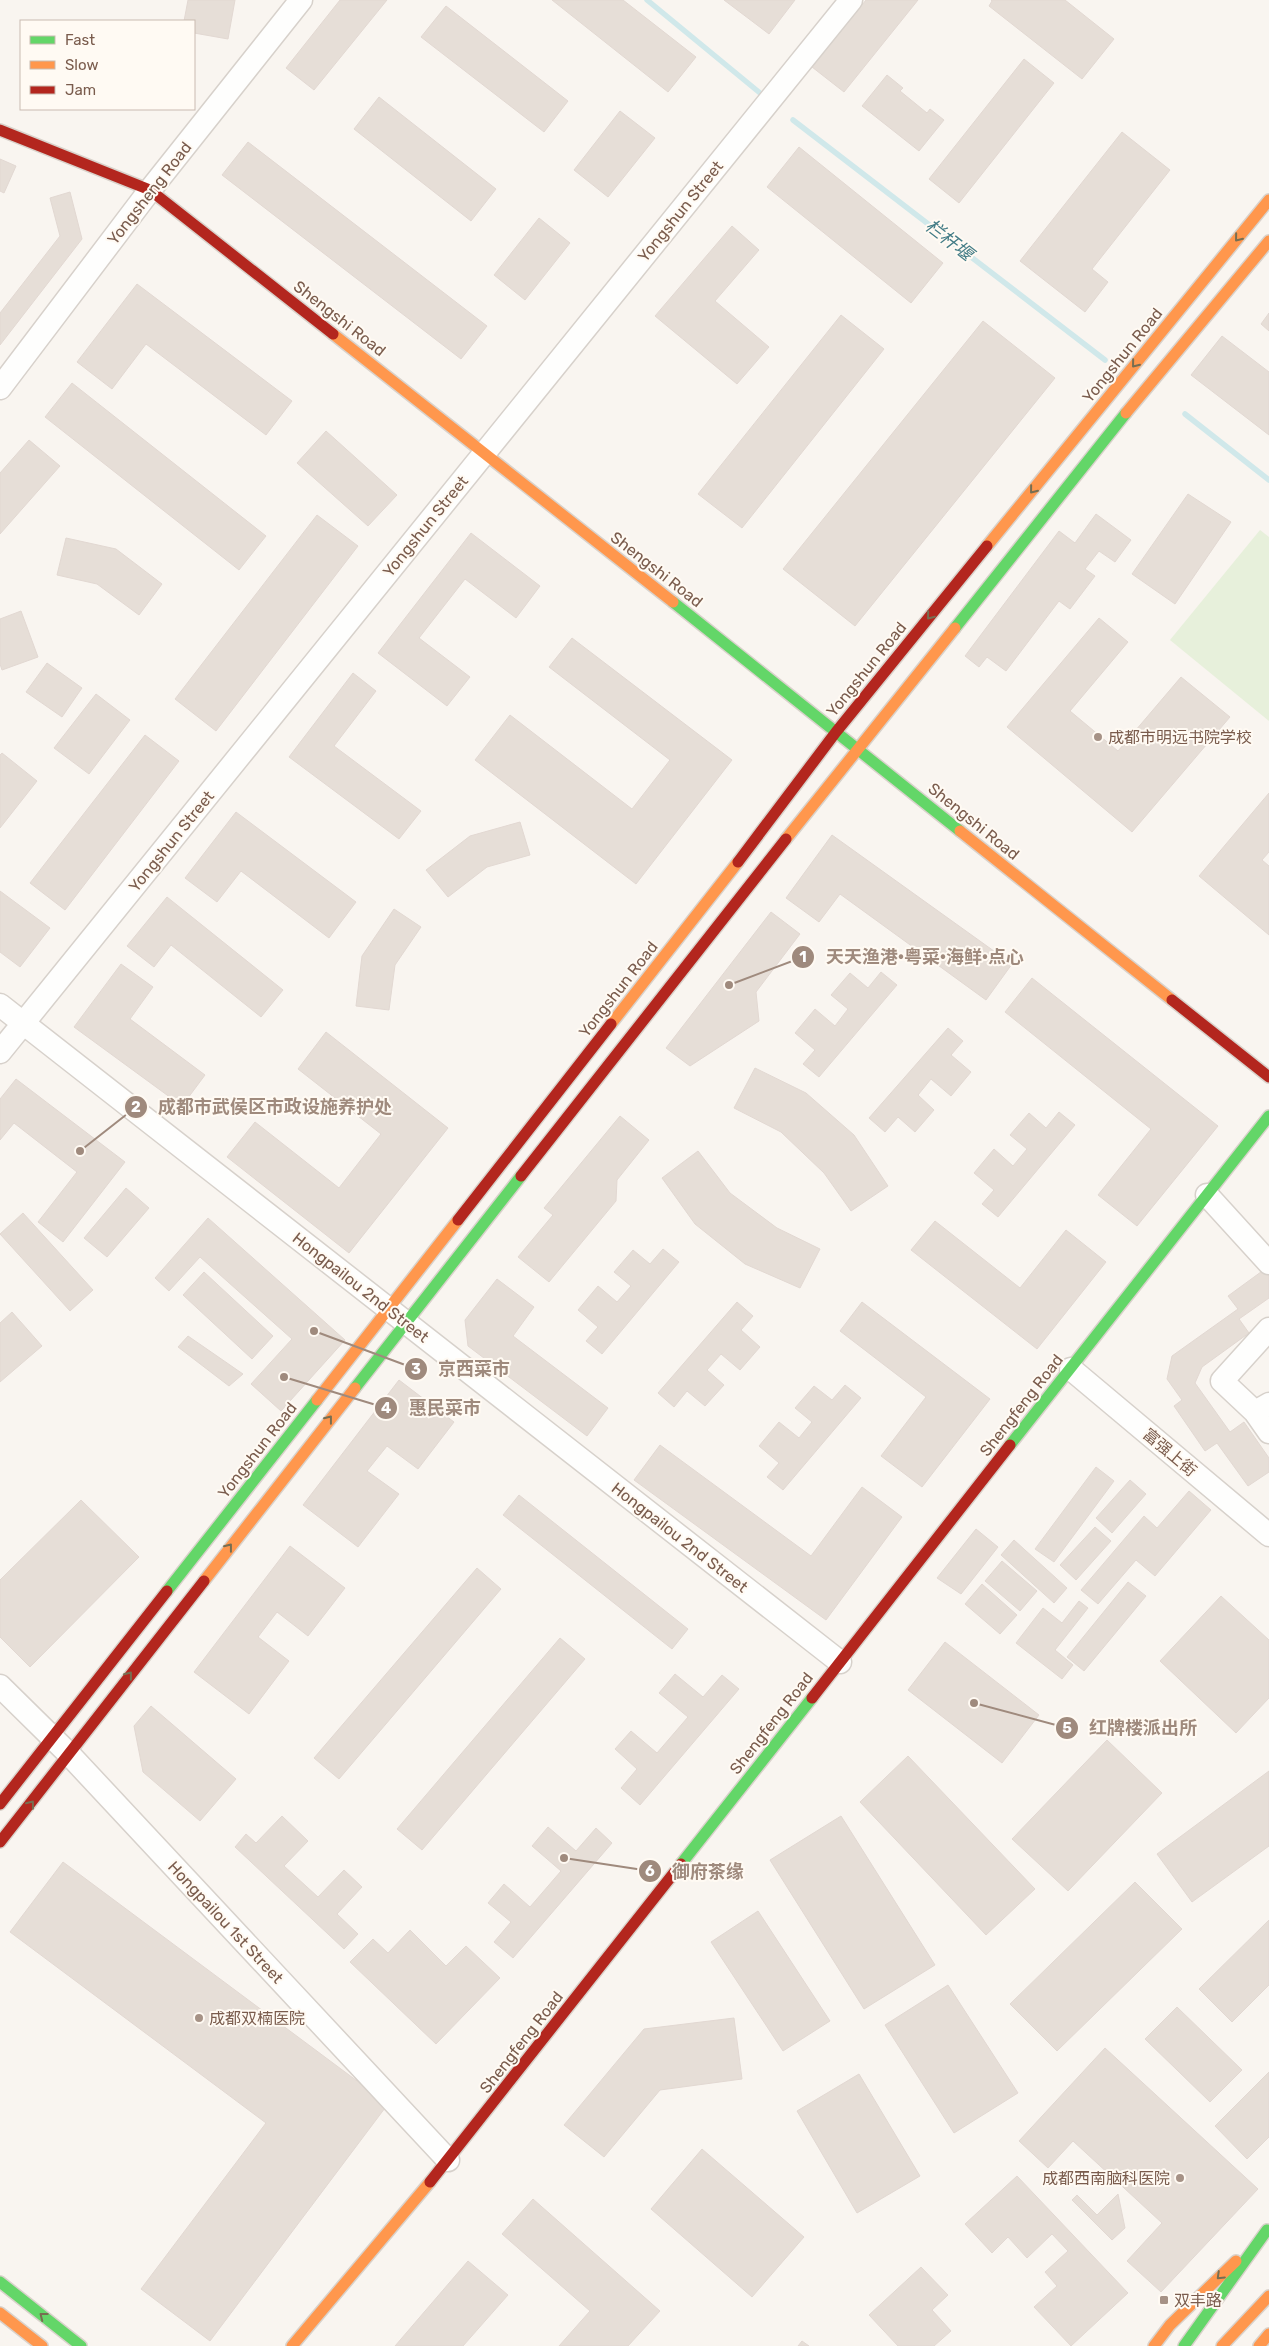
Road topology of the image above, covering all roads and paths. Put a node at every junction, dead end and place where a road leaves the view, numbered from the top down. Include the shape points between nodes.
1 (301, 0) edge
2 (851, 0) edge
3 (0, 130) edge
4 (150, 190) junction
5 (1269, 200) edge
6 (1269, 241) edge
7 (0, 388) edge
8 (485, 453) junction
9 (836, 732) junction
10 (858, 749) junction
11 (0, 1005) edge
12 (24, 1023) junction
13 (0, 1052) edge
14 (1269, 1077) edge
15 (1269, 1116) edge
16 (1206, 1195) junction
17 (1269, 1263) edge
18 (388, 1308) junction
19 (405, 1322) junction
20 (1269, 1329) edge
21 (1071, 1369) junction
22 (1262, 1408) edge
23 (1269, 1432) edge
24 (1268, 1533) edge
25 (840, 1662) junction
26 (0, 1686) edge
27 (60, 1746) junction
28 (0, 1804) edge
29 (0, 1842) edge
30 (448, 2160) junction
31 (1268, 2229) edge
32 (0, 2282) edge
33 (1269, 2296) edge
34 (0, 2313) edge
35 (1269, 2334) edge
36 (42, 2346) edge
37 (81, 2346) edge
38 (292, 2346) edge
39 (1154, 2346) edge
40 (1184, 2346) edge
41 (1222, 2346) edge
42 (1259, 2346) edge

1 - 4 street, Yongsheng Road
2 - 8 street, Yongshun Street
3 - 4 main road, Shengshi Road
4 - 7 street, Yongsheng Road
4 - 8 main road, Shengshi Road
5 -> 9 main road, Yongshun Road
6 - 10 main road via 1154,378
8 - 9 main road, Shengshi Road
8 - 12 street, Yongshun Street
9 - 10 main road, Shengshi Road
9 - 18 main road, Yongshun Road via 781,808
10 - 14 main road, Shengshi Road
10 - 19 main road
11 - 12 street, Hongpailou 2nd Street
12 - 13 street, Yongshun Street
12 - 18 street, Hongpailou 2nd Street
15 - 16 main road, Shengfeng Road
16 - 17 street
16 - 21 main road, Shengfeng Road
18 - 19 street, Hongpailou 2nd Street
18 - 27 main road, Yongshun Road
19 - 25 street, Hongpailou 2nd Street
27 -> 19 main road
20 - 22 street via 1222,1381
21 - 24 street, 富强上街
21 - 25 main road, Shengfeng Road
22 - 23 street
25 - 30 main road, Shengfeng Road
26 - 27 street, Hongpailou 1st Street
27 - 28 main road, Yongshun Road
29 -> 27 main road via 33,1802
27 - 30 street, Hongpailou 1st Street
30 - 38 main road, Shengfeng Road
31 -> 39 main road via 1170,2325
31 - 40 main road
37 -> 32 main road
33 - 41 main road
34 - 36 main road
35 - 42 main road

